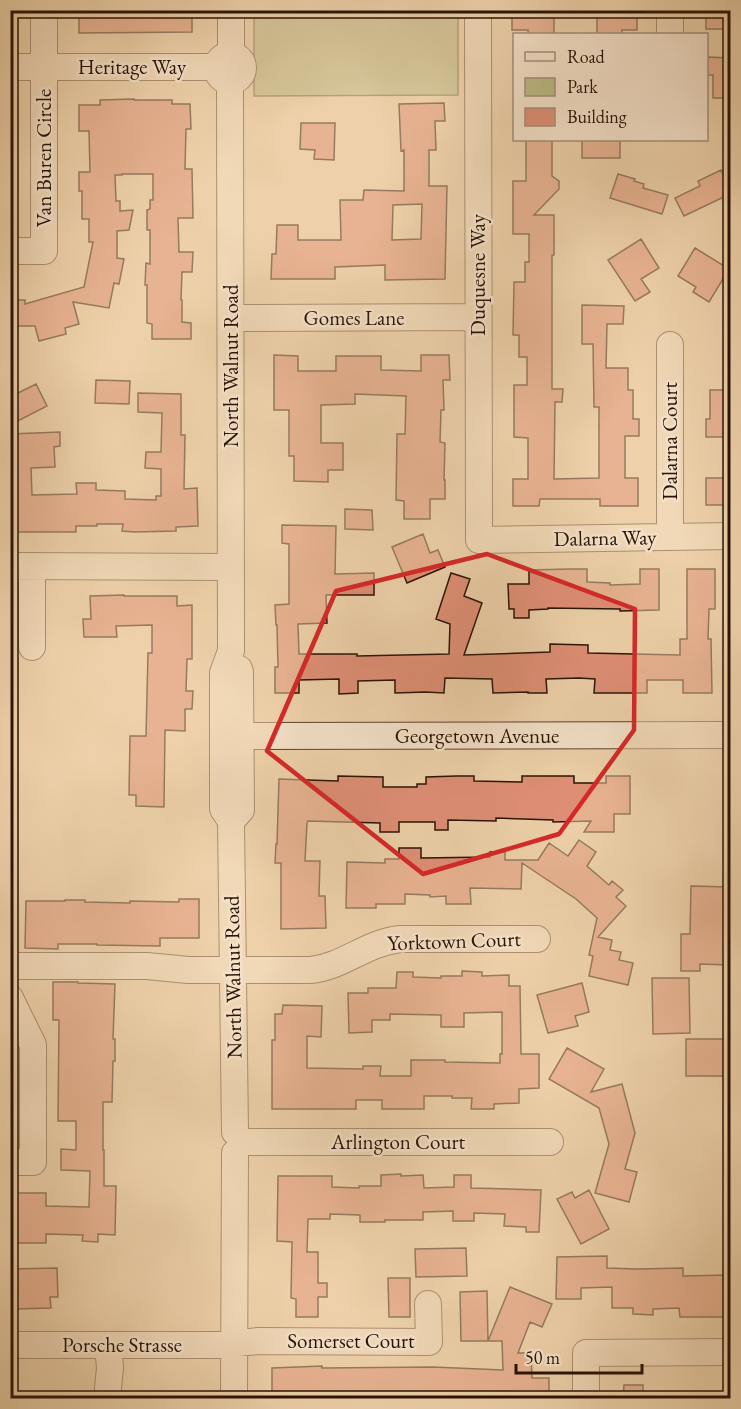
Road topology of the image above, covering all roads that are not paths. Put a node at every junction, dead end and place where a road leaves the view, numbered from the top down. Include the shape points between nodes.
1 (44, 10) edge
2 (231, 10) edge
3 (478, 10) edge
4 (670, 10) edge
5 (670, 33) edge
6 (10, 67) edge
7 (44, 67) junction
8 (226, 68) junction
9 (10, 251) edge
10 (478, 317) junction
11 (231, 318) junction
12 (670, 345) dead end
13 (730, 536) edge
14 (670, 537) junction
15 (479, 540) joint
16 (21, 566) edge
17 (231, 567) junction
18 (32, 647) dead end
19 (730, 735) edge
20 (232, 736) junction
21 (537, 939) dead end
22 (10, 966) edge
23 (232, 970) junction
24 (10, 998) edge
25 (238, 1142) junction
26 (550, 1142) dead end
27 (10, 1162) edge
28 (429, 1304) dead end
29 (234, 1343) junction
30 (108, 1345) junction
31 (10, 1346) edge
32 (730, 1352) edge
33 (107, 1398) edge
34 (234, 1398) edge
35 (586, 1398) edge

1 - 7 street
2 - 8 street, North Walnut Road
3 - 10 street, Duquesne Way
4 - 5 street
6 - 7 street, Heritage Way
7 - 8 street, Heritage Way
7 - 9 street, Van Buren Circle via 44,251
8 - 11 street, North Walnut Road
10 - 11 street, Gomes Lane
10 - 15 street, Duquesne Way
11 - 17 street, North Walnut Road
12 - 14 street, Dalarna Court
13 - 14 street, Dalarna Way
14 - 15 street, Dalarna Way
16 - 17 street
16 - 18 street
17 - 20 street, North Walnut Road via 231,651 223,673
19 - 20 street, Georgetown Avenue
20 - 23 street, North Walnut Road via 223,810 231,821
21 - 23 street, Yorktown Court via 400,939 374,945 321,969
22 - 23 street, Yorktown Court
23 - 25 street, North Walnut Road
24 - 27 street via 33,1045 33,1162
25 - 26 street, Arlington Court
25 - 29 street, North Walnut Road
28 - 29 street, Somerset Court via 429,1342
29 - 30 street, Porsche Strasse
29 - 34 street, North Walnut Road
30 - 31 street, Porsche Strasse
30 - 33 street
32 - 35 street via 586,1353

